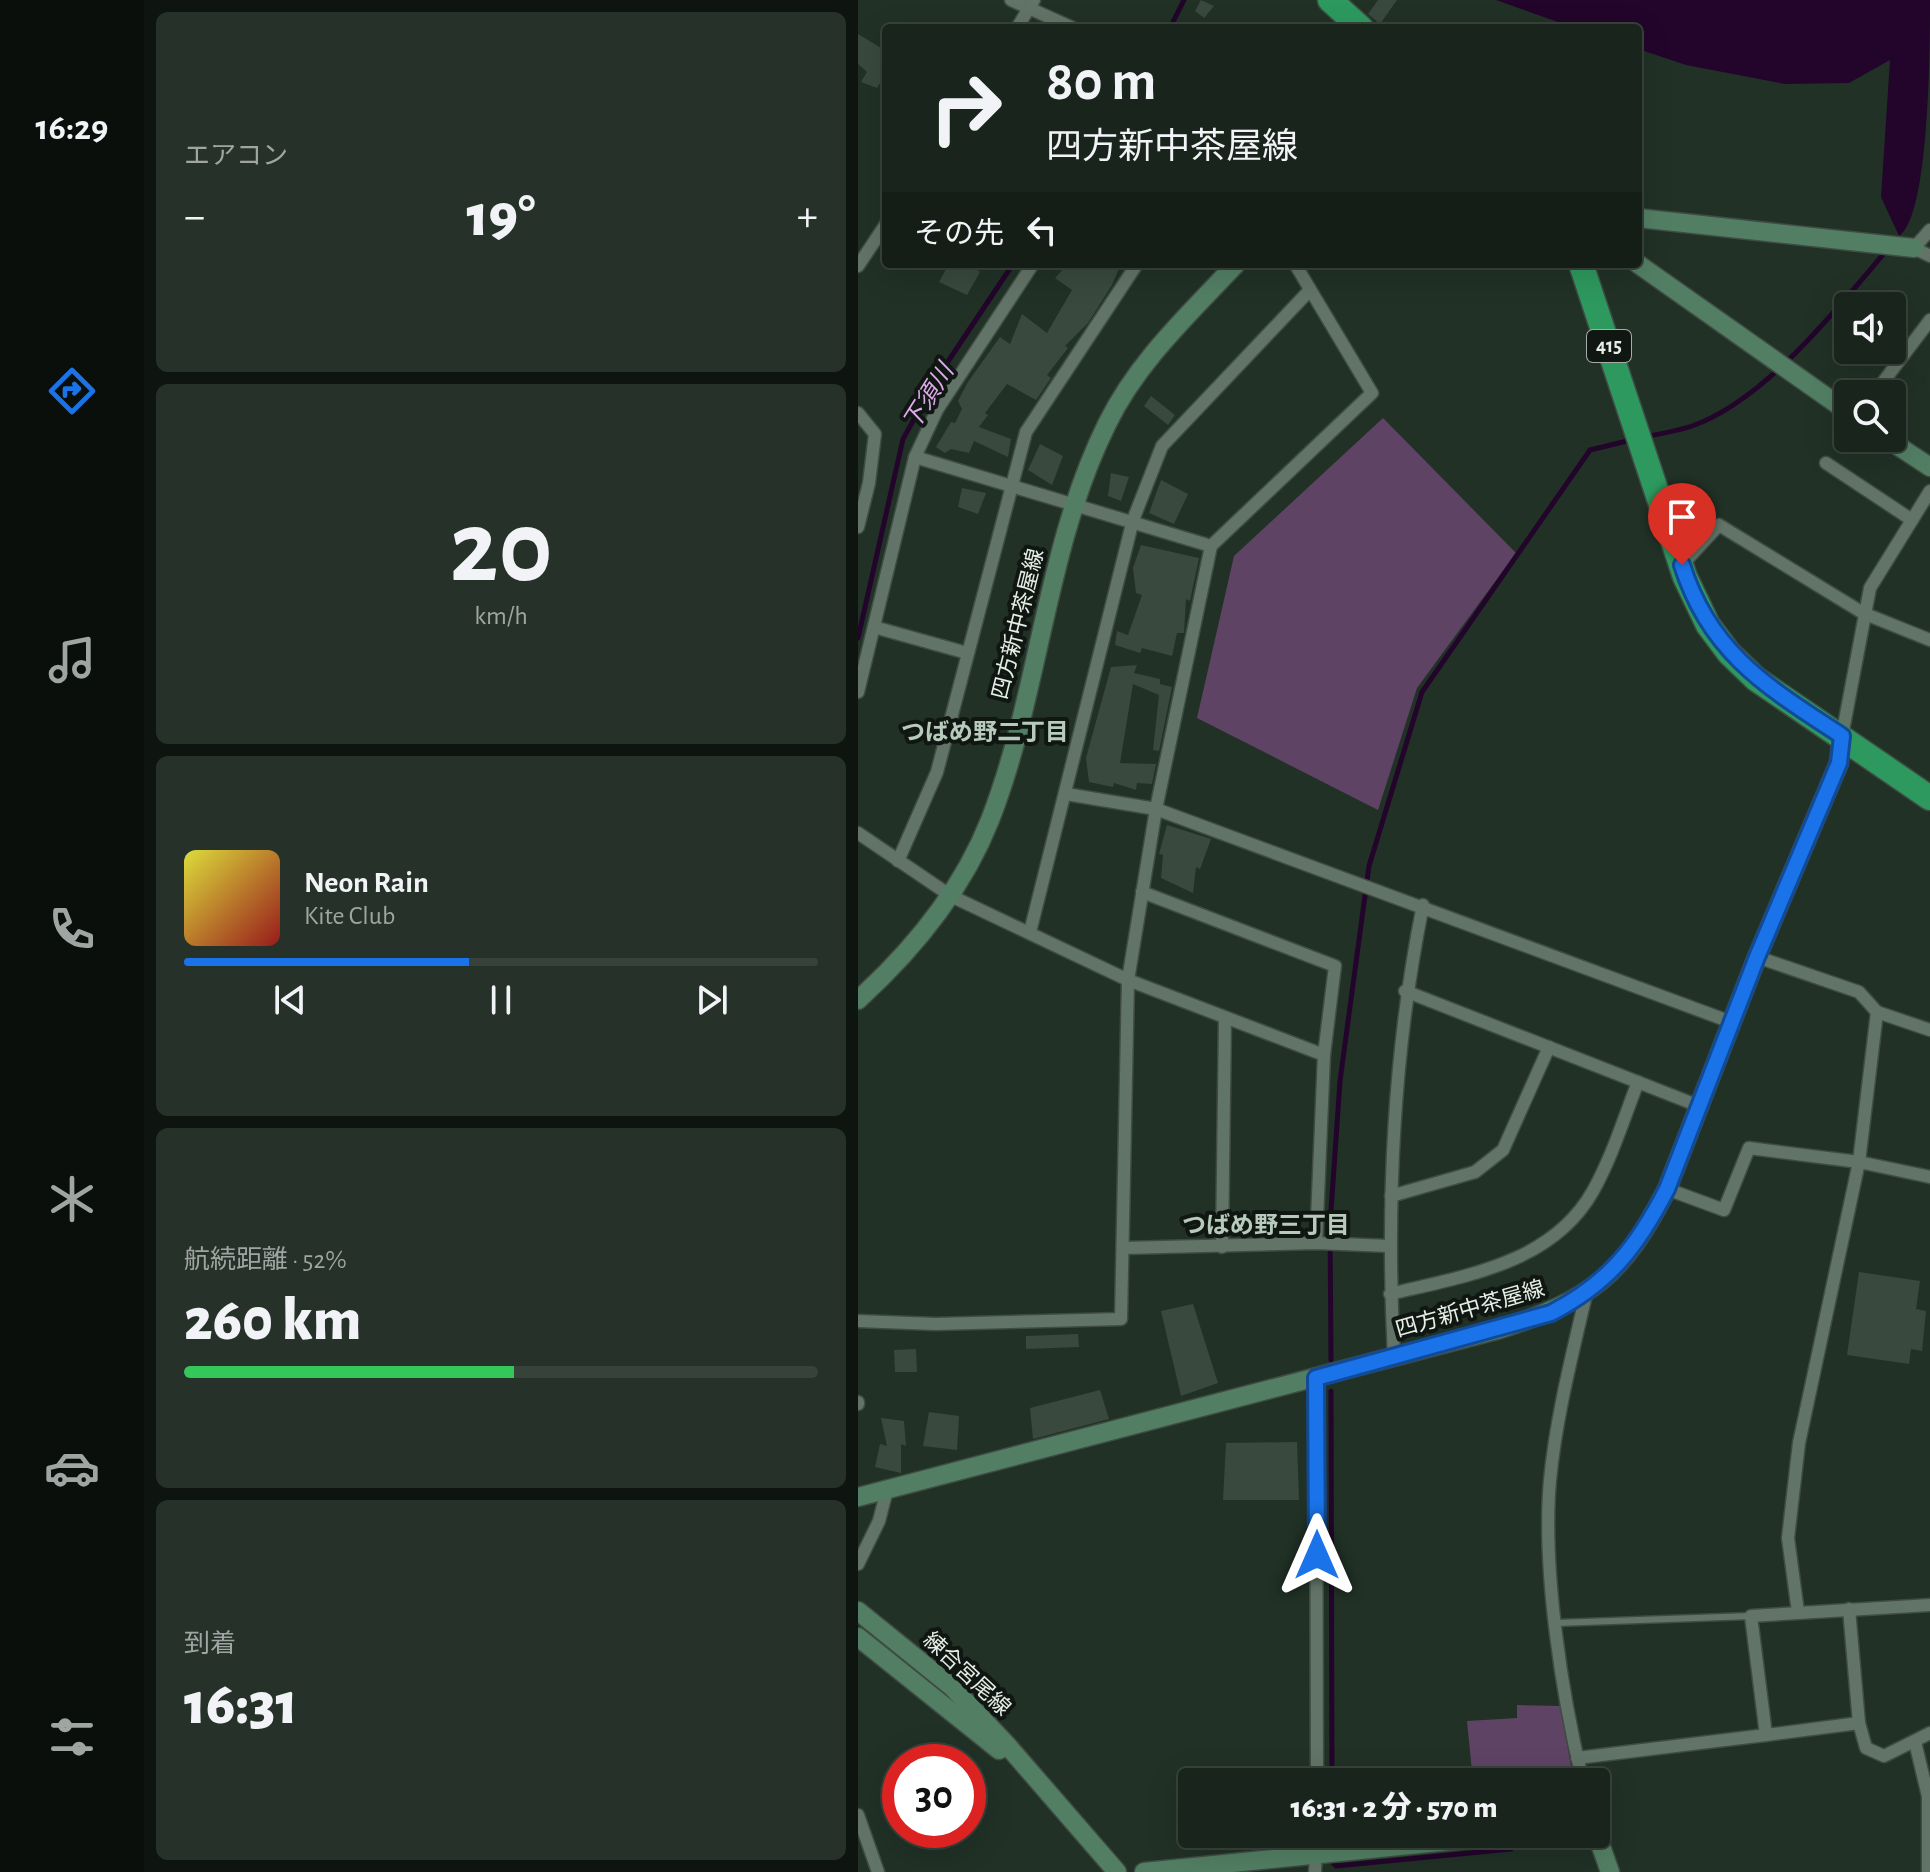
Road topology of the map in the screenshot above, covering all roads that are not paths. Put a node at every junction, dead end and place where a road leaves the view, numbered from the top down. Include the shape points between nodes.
1 (1011, 0) edge
2 (1330, 0) edge
3 (1032, 5) edge
4 (1020, 24) edge
5 (1066, 24) edge
6 (1357, 24) edge
7 (1642, 218) edge
8 (882, 230) edge
9 (1930, 230) edge
10 (1915, 251) edge
11 (858, 266) edge
12 (1642, 267) edge
13 (1030, 268) edge
14 (1134, 268) edge
15 (1232, 268) edge
16 (1297, 268) edge
17 (1582, 268) edge
18 (1309, 291) junction
19 (1930, 320) edge
20 (1885, 380) edge
21 (1834, 402) edge
22 (858, 413) edge
23 (1906, 451) edge
24 (915, 457) junction
25 (1826, 463) dead end
26 (1930, 467) edge
27 (1011, 484) junction
28 (1930, 491) edge
29 (1073, 502) junction
30 (1133, 520) junction
31 (1912, 520) junction
32 (858, 527) edge
33 (1211, 546) junction
34 (1682, 565) junction
35 (1863, 613) junction
36 (874, 627) junction
37 (1930, 640) edge
38 (967, 653) junction
39 (858, 692) edge
40 (1842, 736) junction
41 (1066, 794) junction
42 (1930, 798) edge
43 (1156, 809) junction
44 (858, 833) edge
45 (898, 861) junction
46 (1142, 892) junction
47 (951, 896) junction
48 (1423, 905) junction
49 (1030, 932) junction
50 (1757, 957) junction
51 (1128, 980) junction
52 (1405, 991) junction
53 (858, 1000) edge
54 (1877, 1012) junction
55 (1225, 1019) junction
56 (1731, 1022) junction
57 (1930, 1030) edge
58 (1549, 1047) junction
59 (1324, 1055) junction
60 (1638, 1082) junction
61 (1699, 1106) junction
62 (1859, 1162) junction
63 (1930, 1177) edge
64 (1667, 1189) junction
65 (1391, 1196) junction
66 (1316, 1243) junction
67 (1389, 1246) junction
68 (1222, 1247) junction
69 (1124, 1248) junction
70 (1390, 1294) junction
71 (1586, 1295) junction
72 (858, 1321) edge
73 (1394, 1357) junction
74 (1316, 1378) junction
75 (887, 1490) junction
76 (858, 1497) edge
77 (858, 1564) edge
78 (1930, 1605) edge
79 (1849, 1609) junction
80 (858, 1611) edge
81 (1798, 1612) junction
82 (1751, 1616) junction
83 (1556, 1623) junction
84 (858, 1637) edge
85 (1859, 1723) junction
86 (1930, 1733) edge
87 (1766, 1735) junction
88 (1915, 1742) junction
89 (1577, 1758) junction
90 (1317, 1768) edge
91 (1580, 1768) edge
92 (1036, 1779) junction
93 (1929, 1796) edge
94 (858, 1815) edge
95 (1287, 1848) edge
96 (1317, 1848) edge
97 (1602, 1848) edge
98 (878, 1872) edge
99 (1117, 1872) edge
100 (1144, 1872) edge
101 (1315, 1872) edge
102 (1610, 1872) edge
103 (1928, 1872) edge

1 - 3 street
2 - 6 highway
3 - 4 street
3 - 5 street
7 - 10 main road
8 - 11 street
9 - 10 street
12 - 21 main road
13 - 24 street via 937,410
14 - 27 street via 1026,432
15 - 29 main road, 四方新中茶屋線 via 1133,381 1107,422
16 - 18 street
17 - 34 highway, 415
18 - 30 street via 1162,446
18 - 33 street via 1372,393
19 - 20 street
22 - 32 street via 875,434
23 - 26 main road
24 - 27 street
24 - 36 street
25 - 31 street
27 - 29 street
27 - 38 street
28 - 31 street
29 - 30 street
29 - 47 main road, 四方新中茶屋線 via 1006,770 989,822
30 - 33 street
30 - 41 street
31 - 35 street via 1870,588
33 - 43 street
34 - 35 street via 1719,525
34 - 40 highway, 415 via 1708,625 1729,653 1756,679
35 - 37 street
35 - 40 street
36 - 38 street
36 - 39 street
38 - 45 street via 937,772
40 - 42 highway, 415
40 - 50 main road, 四方新中茶屋線 via 1839,763
41 - 43 street
41 - 49 street
43 - 46 street
43 - 48 street
44 - 45 street
45 - 47 street
46 - 51 street
46 - 59 street via 1335,966
47 - 49 street
47 - 53 main road, 四方新中茶屋線 via 902,959
48 - 52 street
48 - 56 street
49 - 51 street
50 - 54 street via 1859,992
50 - 56 main road, 四方新中茶屋線
51 - 55 street
51 - 69 street
52 - 58 street
52 - 65 street
54 - 57 street
54 - 62 street
55 - 59 street
55 - 68 street
56 - 61 main road, 四方新中茶屋線
58 - 60 street
58 - 65 street via 1503,1150 1475,1172
59 - 66 street
60 - 61 street
60 - 70 street via 1593,1191 1552,1237 1495,1268
61 - 64 main road, 四方新中茶屋線
62 - 63 street
62 - 64 street via 1749,1148 1724,1210
62 - 81 street via 1799,1443 1788,1538
64 - 71 main road, 四方新中茶屋線 via 1623,1259
65 - 67 street
66 - 67 street
66 - 68 street
67 - 70 street
68 - 69 street
69 - 72 street via 1121,1319
70 - 73 street
71 - 73 main road, 四方新中茶屋線 via 1551,1313
71 - 83 street via 1550,1478
73 - 74 main road, 四方新中茶屋線
74 - 75 main road, 四方新中茶屋線
74 - 90 street
75 - 76 main road, 四方新中茶屋線
75 - 77 street
78 - 79 street
79 - 81 street
79 - 85 street
80 - 92 main road, 練合宮尾線 via 952,1687
81 - 82 street
82 - 83 lane
82 - 87 street
83 - 89 street
84 - 92 main road, 練合宮尾線
85 - 87 street
85 - 88 street via 1866,1748 1875,1755
86 - 88 street
87 - 89 street
88 - 93 street
89 - 91 street
92 - 99 main road, 練合宮尾線
93 - 103 street
94 - 98 street
95 - 100 main road
96 - 101 street
97 - 102 main road

